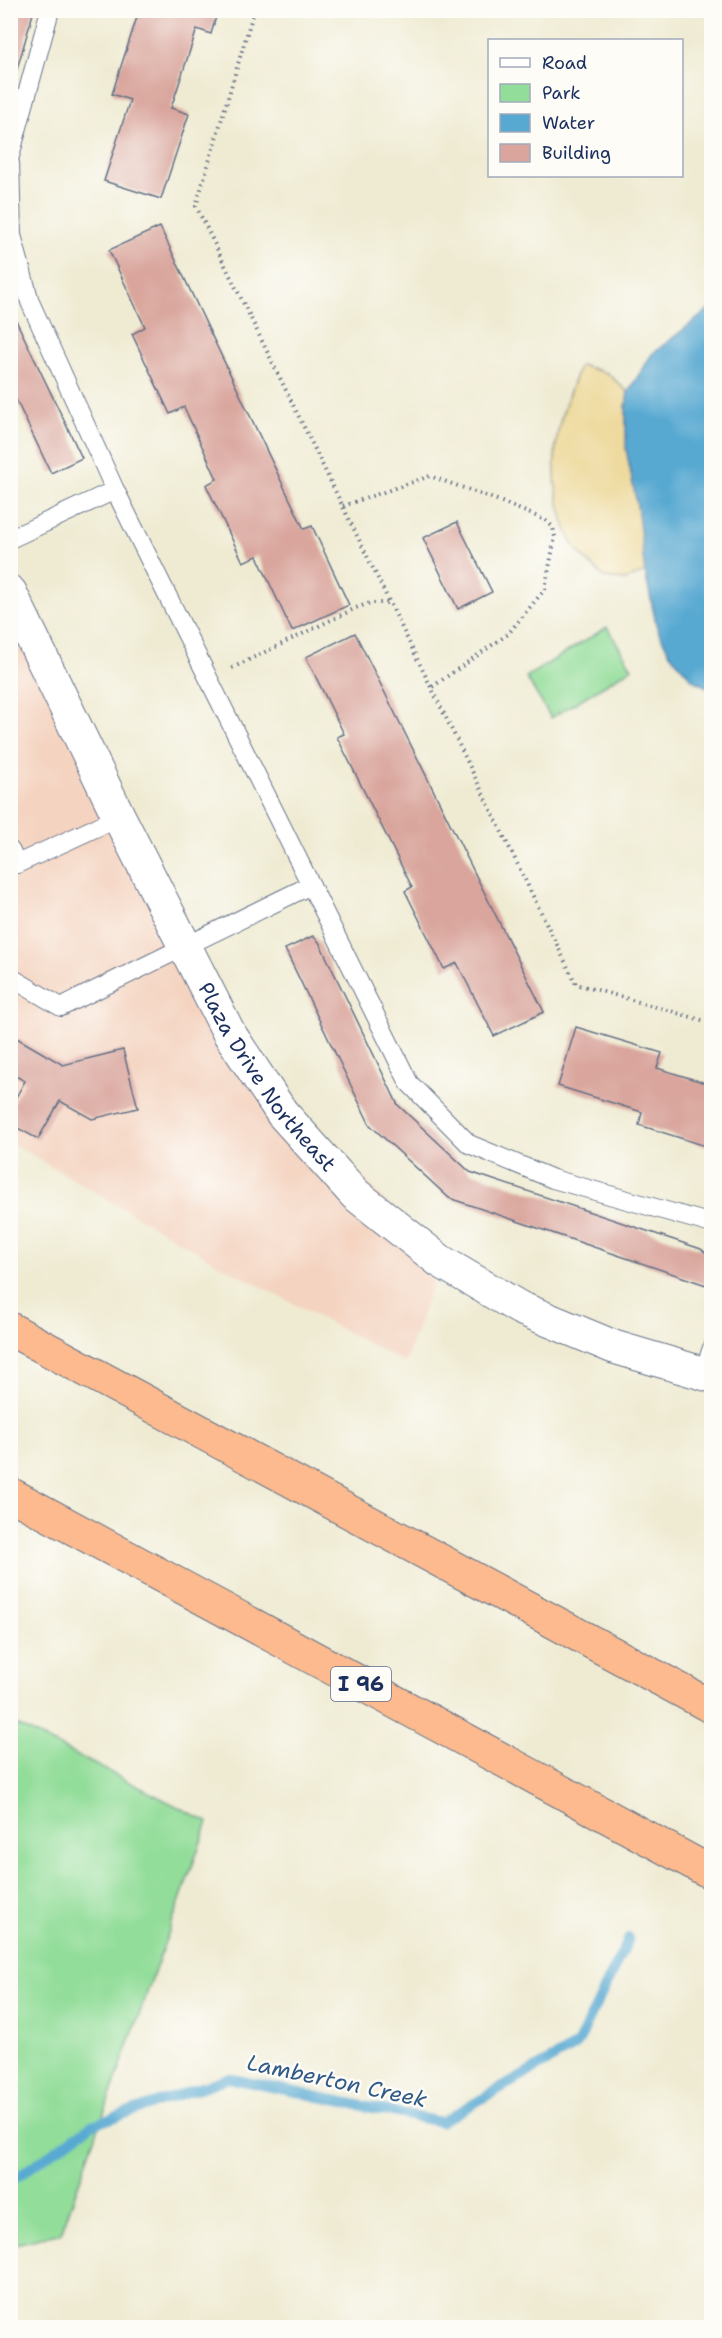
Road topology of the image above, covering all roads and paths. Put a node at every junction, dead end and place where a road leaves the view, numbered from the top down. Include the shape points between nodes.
1 (50, 10) edge
2 (254, 10) edge
3 (10, 156) edge
4 (10, 163) edge
5 (116, 490) junction
6 (343, 506) junction
7 (10, 539) edge
8 (10, 592) edge
9 (390, 603) junction
10 (209, 679) junction
11 (432, 687) junction
12 (119, 817) junction
13 (10, 850) edge
14 (310, 885) junction
15 (185, 946) junction
16 (10, 977) edge
17 (711, 1023) edge
18 (711, 1224) edge
19 (10, 1329) edge
20 (709, 1366) edge
21 (10, 1494) edge
22 (711, 1707) edge
23 (711, 1873) edge

1 - 3 lane
2 - 6 path via 196,206
4 - 5 lane via 12,235 30,302
5 - 7 lane
5 - 10 lane
6 - 9 path
6 - 11 path via 430,476 497,500 553,527 555,537 545,589 508,634
8 - 12 street, Plaza Drive Northeast
9 - 10 path via 356,608
9 - 11 path
10 - 14 lane
11 - 17 path via 576,984
12 - 13 lane via 17,864
12 - 15 street, Plaza Drive Northeast
14 - 15 lane
14 - 18 lane via 409,1083 469,1144 553,1179
15 - 16 lane via 61,1007
15 - 20 street, Plaza Drive Northeast via 229,1033 282,1113 355,1194 440,1262 520,1308 614,1347
19 - 22 highway
21 - 23 highway, I 96

